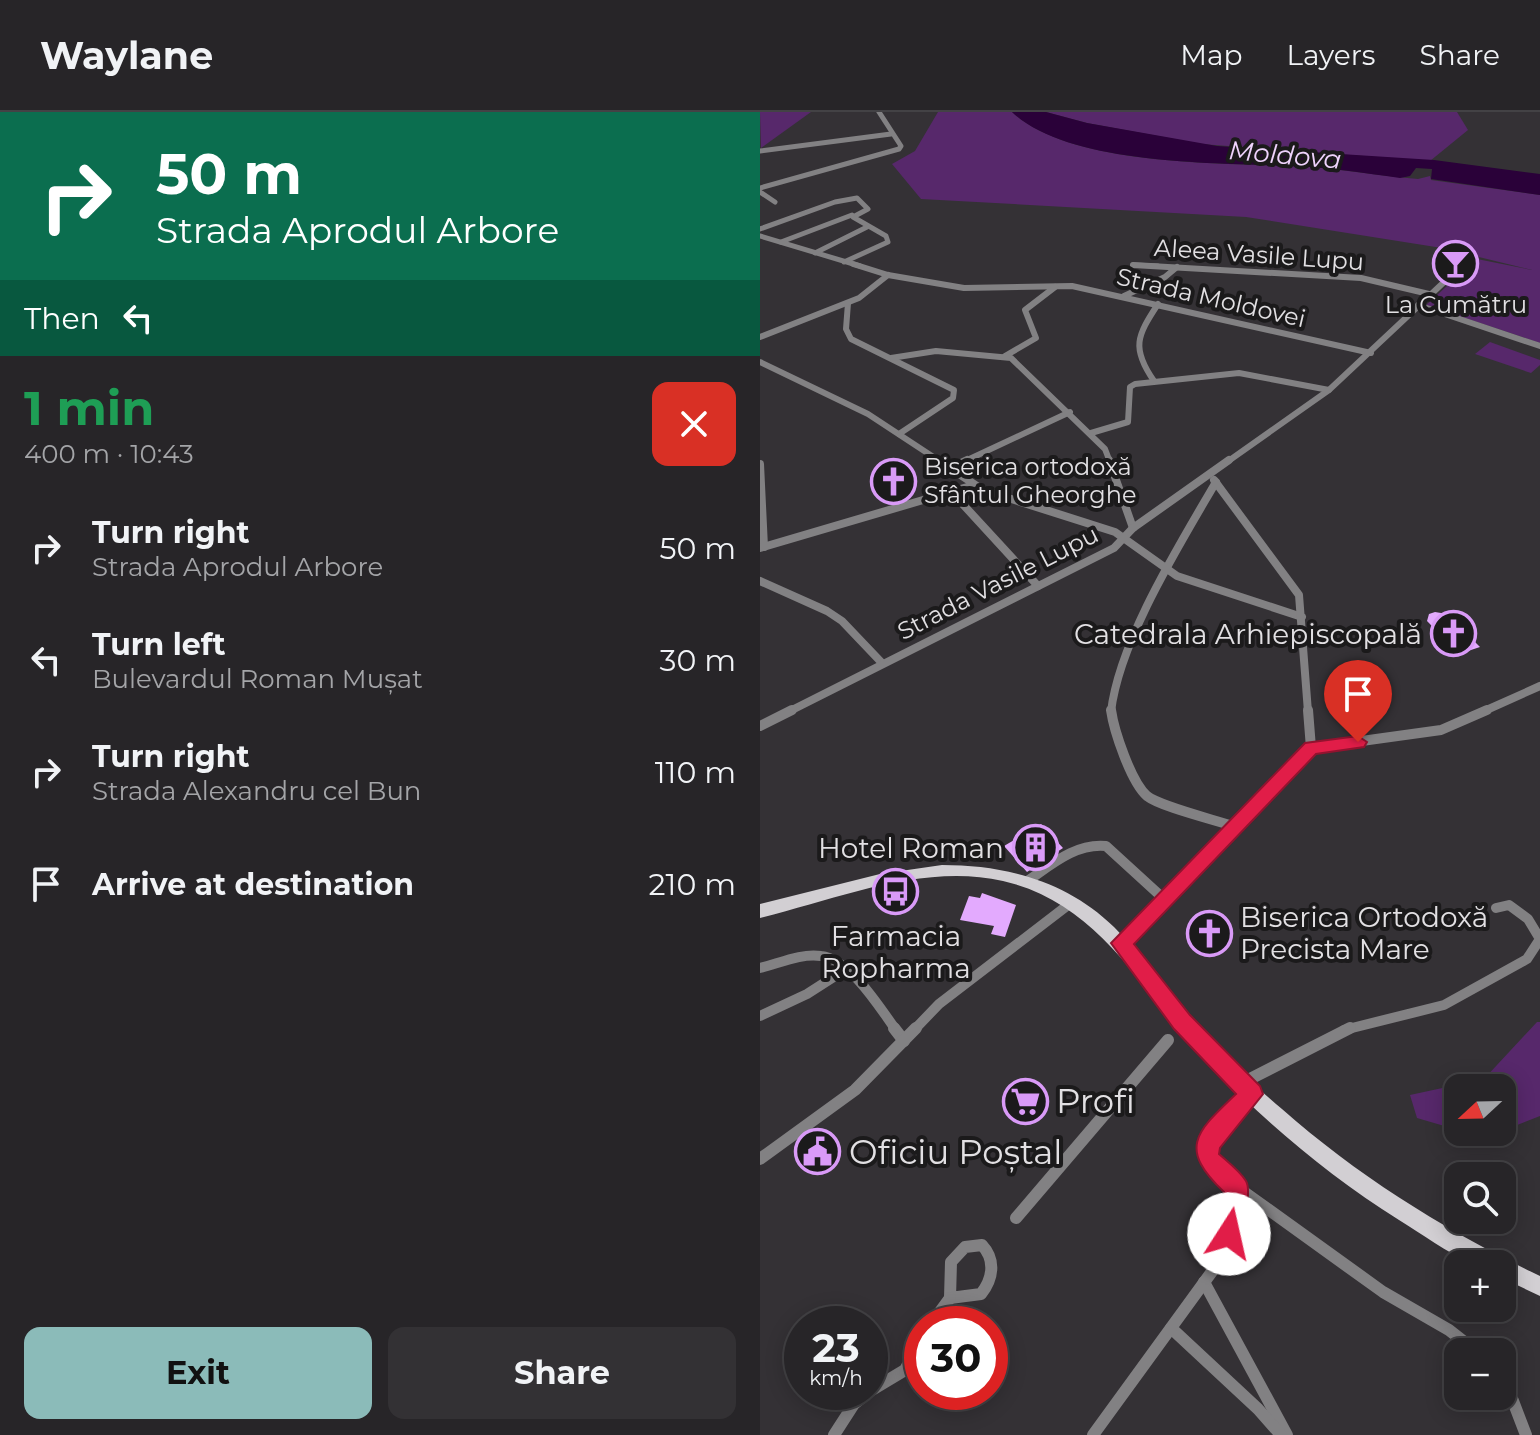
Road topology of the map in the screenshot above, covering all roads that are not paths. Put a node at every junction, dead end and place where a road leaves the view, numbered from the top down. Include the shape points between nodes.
1 (879, 112) edge
2 (891, 134) junction
3 (760, 151) edge
4 (760, 190) edge
5 (775, 202) dead end
6 (852, 215) junction
7 (867, 227) junction
8 (760, 229) edge
9 (760, 236) edge
10 (780, 242) junction
11 (815, 253) junction
12 (844, 262) junction
13 (1133, 265) dead end
14 (1177, 267) junction
15 (1459, 268) dead end
16 (863, 270) junction
17 (888, 275) junction
18 (877, 284) junction
19 (1057, 286) junction
20 (1429, 294) junction
21 (1124, 296) junction
22 (848, 303) junction
23 (1158, 304) junction
24 (1418, 305) junction
25 (760, 337) edge
26 (1540, 346) edge
27 (1371, 353) junction
28 (1005, 356) junction
29 (891, 358) junction
30 (760, 362) edge
31 (1154, 381) junction
32 (1329, 390) junction
33 (1070, 412) junction
34 (1091, 433) junction
35 (899, 434) junction
36 (760, 464) edge
37 (948, 469) junction
38 (1213, 478) junction
39 (974, 485) junction
40 (955, 491) junction
41 (1006, 498) junction
42 (1133, 528) junction
43 (1126, 537) junction
44 (762, 547) edge
45 (1165, 569) junction
46 (760, 581) edge
47 (1038, 586) junction
48 (1302, 617) junction
49 (882, 663) junction
50 (1540, 686) edge
51 (760, 726) edge
52 (1311, 748) junction
53 (1236, 827) junction
54 (1026, 882) junction
55 (1164, 899) junction
56 (1072, 902) junction
57 (1496, 908) dead end
58 (760, 911) edge
59 (1121, 943) junction
60 (760, 968) edge
61 (846, 969) junction
62 (760, 1016) edge
63 (1168, 1040) dead end
64 (904, 1041) junction
65 (1246, 1089) junction
66 (761, 1157) edge
67 (1237, 1187) junction
68 (1016, 1218) dead end
69 (1470, 1250) edge
70 (1516, 1275) edge
71 (1204, 1282) junction
72 (1540, 1286) edge
73 (950, 1298) junction
74 (944, 1306) edge
75 (1171, 1328) junction
76 (1459, 1338) edge
77 (1516, 1409) edge
78 (850, 1410) edge
79 (834, 1435) edge
80 (1093, 1435) edge
81 (1281, 1435) edge
82 (1287, 1435) edge
83 (1526, 1435) edge

1 - 2 street
2 - 3 street
2 - 4 street via 899,149
4 - 5 street
6 - 7 street
6 - 8 street via 868,209 857,198
6 - 10 street
7 - 11 street
7 - 12 street via 888,242
9 - 10 street
10 - 11 street
11 - 12 street
12 - 16 street
13 - 14 street, Aleea Vasile Lupu
14 - 20 street, Aleea Vasile Lupu via 1361,278
14 - 21 street via 1164,280
15 - 20 street, Strada Vasile Lupu
16 - 17 street, Strada Moldovei
16 - 18 street
17 - 18 street
17 - 19 street, Strada Moldovei via 964,288
18 - 22 street
19 - 21 street, Strada Moldovei
19 - 28 street via 1025,310 1036,338
20 - 24 street, Strada Vasile Lupu
21 - 23 street, Strada Moldovei
22 - 25 street
22 - 29 street via 848,336
23 - 27 street, Strada Moldovei
23 - 31 street via 1136,350
24 - 26 street
24 - 27 street, Strada Vasile Lupu
27 - 32 street, Strada Vasile Lupu
28 - 29 street via 936,351
28 - 33 street
29 - 35 street via 949,385 955,394
30 - 35 street
31 - 32 street via 1239,373
31 - 34 street via 1130,387 1128,422
32 - 38 street, Strada Vasile Lupu
33 - 34 street
33 - 37 street
34 - 42 street via 1110,458
35 - 37 street
36 - 44 street
37 - 39 street
38 - 42 street, Strada Vasile Lupu
38 - 45 street
38 - 48 street via 1299,595
39 - 40 street
39 - 41 street
40 - 41 street
40 - 44 street
40 - 47 street
41 - 43 street
42 - 43 street, Strada Vasile Lupu
43 - 45 street
43 - 47 street, Strada Vasile Lupu
45 - 48 street
45 - 53 street via 1125,662 1111,709 1113,724 1138,786 1149,798
46 - 49 street via 842,621
47 - 49 street, Strada Vasile Lupu
48 - 52 street
49 - 51 street, Strada Vasile Lupu
50 - 52 street via 1441,730
52 - 53 street
53 - 55 street
54 - 55 street via 1097,844 1106,846
54 - 56 main road
54 - 58 main road via 1002,875 944,872 893,878
55 - 59 street
56 - 59 main road
56 - 64 street via 967,980
57 - 65 street via 1509,905 1537,931 1540,939 1527,959 1444,1005 1346,1029
59 - 65 main road via 1182,1022
60 - 61 street via 817,955
61 - 62 street
61 - 64 street
63 - 68 street
64 - 66 street via 855,1090
65 - 67 street via 1208,1144 1211,1162
65 - 69 main road via 1371,1192
67 - 71 street via 1224,1255
67 - 76 street via 1383,1292
70 - 72 main road
71 - 75 street
71 - 82 street
73 - 73 street via 981,1294 991,1281 990,1254 982,1245 965,1247 951,1262
73 - 74 street
75 - 80 street
75 - 81 street
77 - 83 street
78 - 79 street

